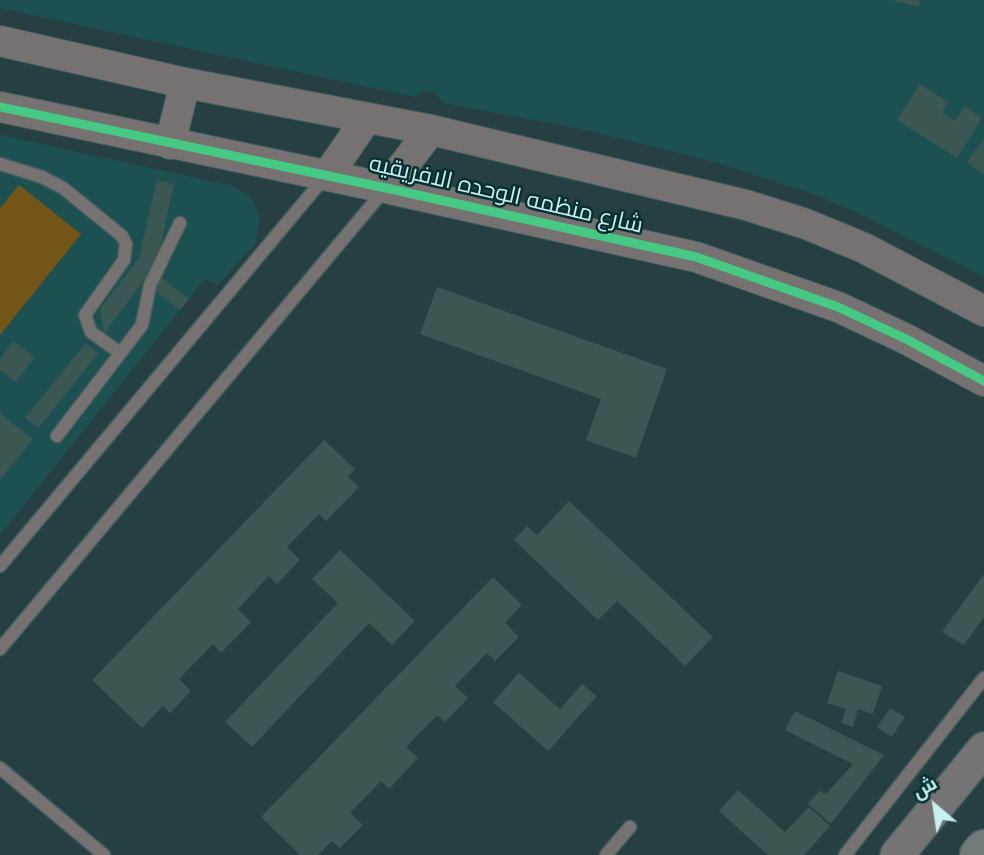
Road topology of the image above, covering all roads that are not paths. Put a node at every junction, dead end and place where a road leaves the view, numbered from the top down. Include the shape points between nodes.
1 (0, 41) edge
2 (185, 83) junction
3 (0, 107) edge
4 (367, 118) junction
5 (431, 130) junction
6 (170, 144) junction
7 (0, 164) edge
8 (327, 176) junction
9 (387, 188) junction
10 (180, 223) dead end
11 (984, 312) edge
12 (120, 353) junction
13 (984, 381) edge
14 (57, 436) dead end
15 (0, 566) edge
16 (0, 649) edge
17 (984, 678) edge
18 (984, 749) edge
19 (0, 768) edge
20 (630, 827) dead end
21 (984, 849) edge
22 (104, 855) edge
23 (606, 855) edge
24 (845, 855) edge
25 (897, 855) edge
26 (979, 855) edge

1 - 2 street, شارع منظمه الوحده الافريقيه
2 - 4 street, شارع منظمه الوحده الافريقيه
2 - 6 street
3 - 6 street, شارع منظمه الوحده الافريقيه
4 - 5 street, شارع منظمه الوحده الافريقيه
4 - 8 street
5 - 9 street
5 - 11 street, شارع منظمه الوحده الافريقيه via 776,214 864,248
6 - 8 street, شارع منظمه الوحده الافريقيه
7 - 12 lane via 63,188 122,236 124,260 85,315 91,332
8 - 9 street, شارع منظمه الوحده الافريقيه
8 - 15 lane
9 - 13 street, شارع منظمه الوحده الافريقيه via 696,257 768,280 872,322
9 - 16 lane
10 - 12 lane via 150,285 145,318
12 - 14 lane
17 - 24 lane
18 - 25 main road
19 - 22 lane
20 - 23 lane
21 - 26 highway

